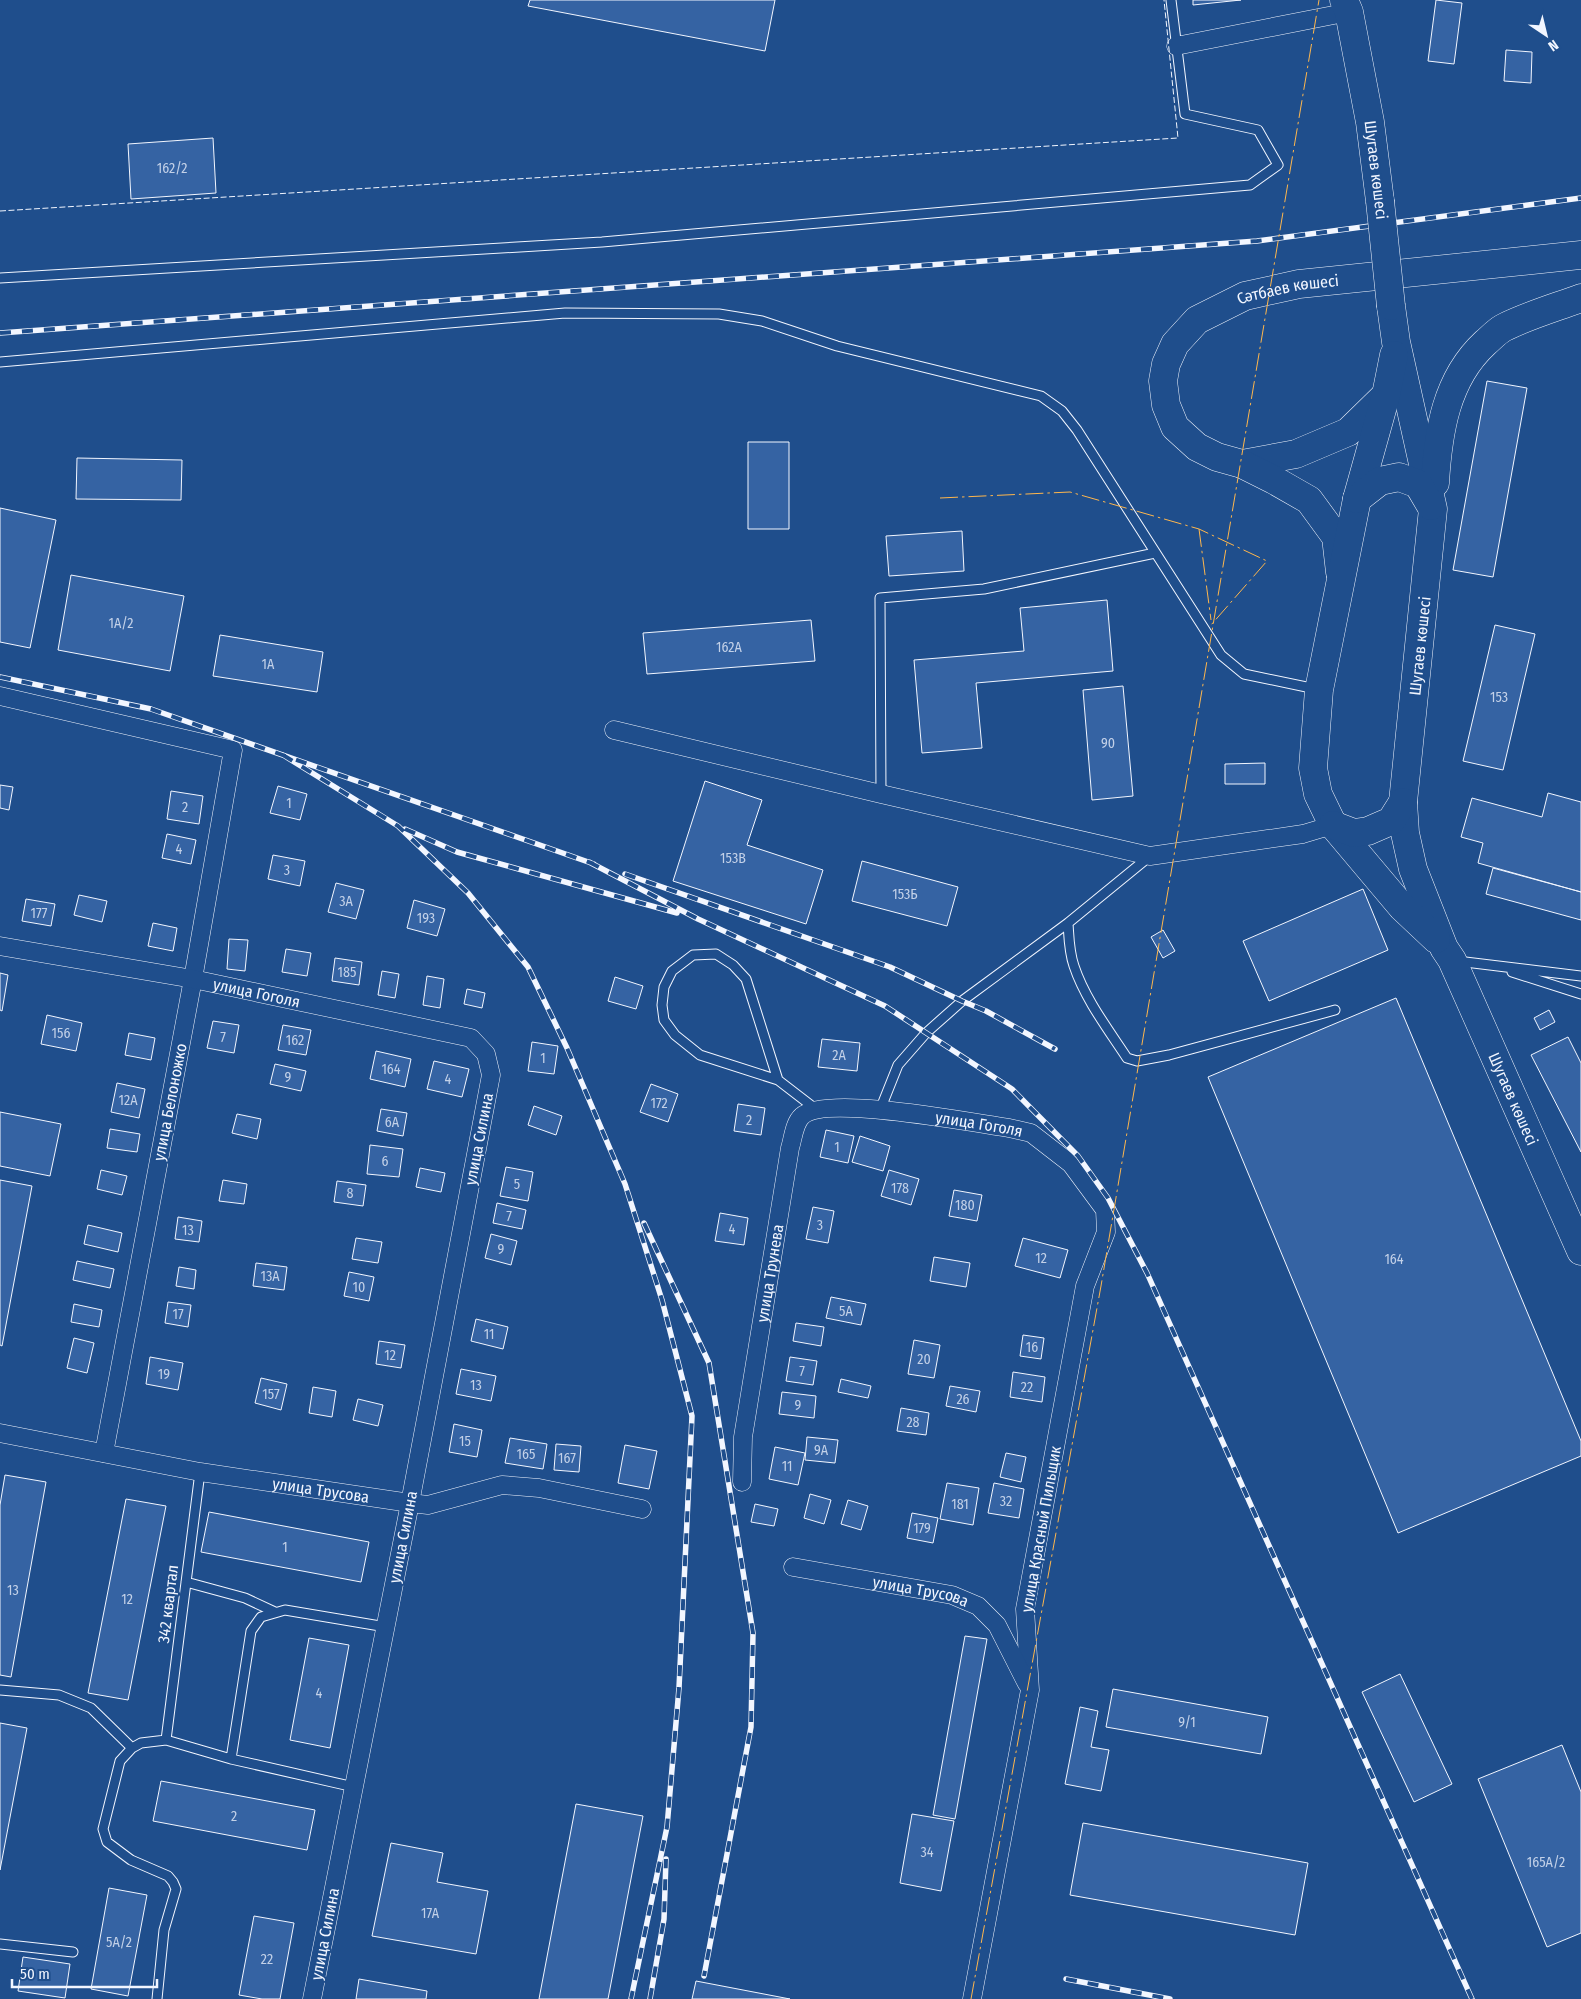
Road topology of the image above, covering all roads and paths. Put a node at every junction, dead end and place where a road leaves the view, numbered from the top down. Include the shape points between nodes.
1 (1171, 0) edge
2 (1347, 6) edge
3 (1176, 46) junction
4 (1581, 254) edge
5 (0, 278) edge
6 (1581, 298) edge
7 (1396, 342) junction
8 (0, 362) edge
9 (1386, 395) junction
10 (1242, 464) junction
11 (1357, 500) junction
12 (1433, 509) junction
13 (1155, 553) junction
14 (1341, 583) junction
15 (1319, 690) junction
16 (0, 696) edge
17 (614, 730) dead end
18 (881, 794) junction
19 (1403, 802) junction
20 (1332, 825) junction
21 (1150, 856) junction
22 (1068, 923) junction
23 (0, 946) edge
24 (1448, 954) junction
25 (1496, 966) junction
26 (1581, 976) edge
27 (193, 980) junction
28 (1581, 994) edge
29 (1334, 1010) dead end
30 (491, 1074) joint
31 (778, 1080) junction
32 (852, 1107) joint
33 (817, 1110) junction
34 (880, 1110) junction
35 (1088, 1184) joint
36 (1581, 1251) edge
37 (0, 1433) edge
38 (104, 1453) junction
39 (200, 1472) junction
40 (742, 1482) dead end
41 (410, 1503) junction
42 (642, 1509) dead end
43 (793, 1567) dead end
44 (186, 1582) junction
45 (274, 1612) junction
46 (386, 1627) junction
47 (0, 1690) edge
48 (1030, 1690) junction
49 (166, 1740) junction
50 (132, 1748) junction
51 (231, 1759) junction
52 (354, 1786) junction
53 (0, 1944) edge
54 (73, 1952) dead end
55 (158, 1999) edge
56 (312, 1999) edge
57 (972, 1999) edge

1 - 3 lane
2 - 3 street
2 - 7 main road, Шугаев көшесі, bridge via 1370,122
3 - 5 lane via 1185,114 1258,130 1278,165 1250,185 602,242
4 - 10 main road, Сәтбаев көшесі via 1300,284 1245,296 1197,320 1175,344 1166,364 1162,381 1166,405 1175,427 1197,446 1217,457
6 - 12 main road via 1502,329 1476,352 1457,380 1445,408 1437,454
7 - 9 main road, Шугаев көшесі
7 - 12 main road, Шугаев көшесі
8 - 13 lane via 565,313 719,314 762,321 837,346 1040,396 1062,411 1077,430
9 - 10 main road, Сәтбаев көшесі via 1348,432 1296,454
9 - 11 main road, Шугаев көшесі
10 - 14 main road, Сәтбаев көшесі via 1309,500 1336,537
11 - 12 main road via 1380,481 1399,477 1418,484
11 - 14 main road, Шугаев көшесі
12 - 19 main road, Шугаев көшесі
13 - 15 lane via 1221,655 1244,674
13 - 18 lane via 984,589 880,598
14 - 15 main road, Шугаев көшесі
15 - 20 main road, Шугаев көшесі via 1313,768 1318,794
16 - 27 street, улица Белоножко via 233,750
17 - 18 street
18 - 21 street
19 - 20 main road via 1391,821 1368,831 1354,833
19 - 24 main road, Шугаев көшесі via 1412,869
20 - 21 street via 1302,834
20 - 24 main road, Шугаев көшесі via 1402,907
21 - 22 lane
22 - 29 lane via 1074,967 1127,1058 1137,1061 1169,1055
22 - 34 lane via 962,1001 926,1033 898,1065
23 - 27 street, улица Гоголя
24 - 25 lane
24 - 36 main road, Шугаев көшесі
25 - 26 lane
25 - 28 lane
27 - 30 street, улица Гоголя via 471,1038 486,1054
27 - 38 street, улица Белоножко
30 - 41 street, улица Силина
31 - 31 lane via 700,1055 675,1035 664,1020 662,1005 664,987 672,971 693,955 716,954 733,965 746,979
31 - 33 lane
32 - 33 street, улица Трунева
32 - 34 street, улица Гоголя
33 - 40 street, улица Трунева via 802,1116 790,1148 742,1437
34 - 35 street, улица Гоголя via 1031,1133 1071,1164
35 - 48 street, улица Красный Пильщик via 1104,1210 1106,1232 1085,1286 1025,1609
37 - 38 street, улица Трусова
38 - 39 street, улица Трусова
39 - 41 street, улица Трусова
39 - 44 lane, 342 квартал
41 - 42 street, улица Трусова via 428,1505 502,1485 539,1488
41 - 46 street, улица Силина
43 - 48 street, улица Трусова via 952,1595 978,1606 998,1625
44 - 45 lane via 245,1598
44 - 49 lane, 342 квартал
45 - 46 lane via 295,1611
45 - 51 lane via 261,1617 251,1631
46 - 52 street, улица Силина
47 - 50 lane via 59,1696 91,1708
48 - 57 street, улица Красный Пильщик
49 - 50 lane via 141,1743
49 - 51 lane
50 - 55 lane via 120,1761 103,1829 107,1842 116,1850 168,1876 176,1889 164,1930
51 - 52 lane
52 - 56 street, улица Силина
53 - 54 lane

